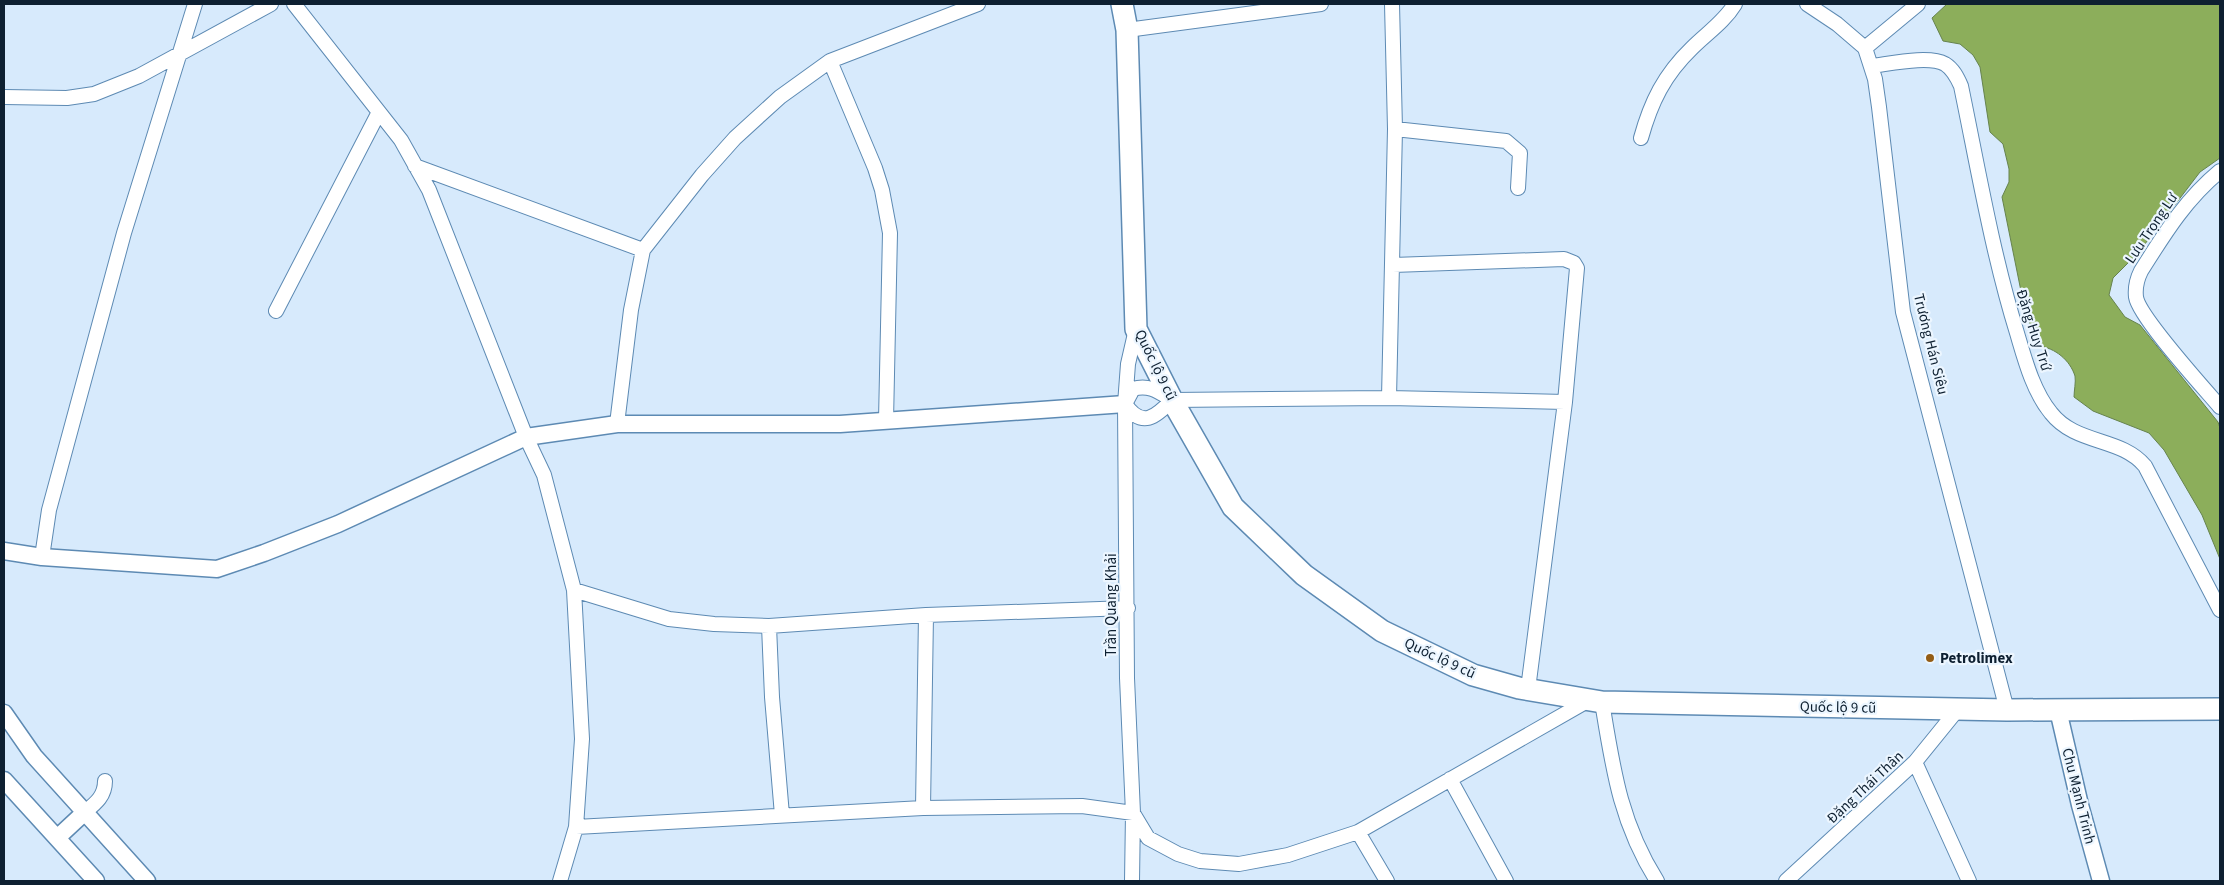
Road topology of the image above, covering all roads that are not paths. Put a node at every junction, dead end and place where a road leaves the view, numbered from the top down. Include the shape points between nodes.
1 (195, 4) edge
2 (271, 4) edge
3 (294, 4) edge
4 (978, 4) edge
5 (1122, 4) edge
6 (1321, 4) edge
7 (1392, 4) edge
8 (1735, 4) edge
9 (1806, 4) edge
10 (1918, 4) edge
11 (1127, 30) junction
12 (1865, 48) junction
13 (179, 54) junction
14 (830, 61) junction
15 (1871, 66) junction
16 (4, 97) edge
17 (379, 112) junction
18 (1395, 129) junction
19 (1641, 138) dead end
20 (415, 166) junction
21 (2220, 171) edge
22 (1518, 188) dead end
23 (643, 250) junction
24 (1393, 265) junction
25 (276, 311) dead end
26 (1136, 329) junction
27 (1389, 398) junction
28 (1172, 400) junction
29 (1565, 402) junction
30 (1125, 404) junction
31 (2220, 407) edge
32 (886, 421) junction
33 (617, 424) junction
34 (526, 437) junction
35 (4, 551) edge
36 (42, 557) junction
37 (574, 590) junction
38 (1128, 608) junction
39 (2220, 610) edge
40 (926, 615) junction
41 (769, 626) junction
42 (1528, 689) junction
43 (1596, 701) junction
44 (1958, 709) junction
45 (2220, 709) edge
46 (2007, 710) junction
47 (2058, 710) junction
48 (4, 713) edge
49 (1915, 762) junction
50 (1450, 779) junction
51 (4, 780) edge
52 (105, 781) dead end
53 (924, 808) junction
54 (85, 812) junction
55 (1133, 813) junction
56 (782, 815) junction
57 (576, 827) junction
58 (1358, 832) junction
59 (57, 838) junction
60 (96, 881) edge
61 (147, 881) edge
62 (560, 881) edge
63 (1132, 881) edge
64 (1387, 881) edge
65 (1506, 881) edge
66 (1657, 881) edge
67 (1786, 881) edge
68 (1969, 881) edge
69 (2101, 881) edge

1 - 13 street
2 - 13 street
3 - 17 street
4 - 14 street
5 - 11 main road, Quốc lộ 9 cũ
6 - 11 street
7 - 18 street
8 - 19 street via 1727,16 1691,49 1662,86 1650,108
9 - 12 street
10 - 12 street
11 - 26 main road, Quốc lộ 9 cũ
12 - 15 street, Trương Hán Siêu
13 - 16 street via 139,76 94,94 68,98
13 - 36 street via 121,242 48,510
14 - 23 street via 780,97 735,138
14 - 32 street via 875,168 890,234
15 - 39 street, Đặng Huy Trứ via 1932,60 1953,70 1961,86 2003,287 2038,392 2051,414 2065,427 2130,452 2145,466
15 - 46 street, Trương Hán Siêu via 1881,116 1903,312
17 - 20 street via 401,140
17 - 25 street
18 - 22 street via 1506,141 1520,154
18 - 24 street
20 - 23 street
20 - 34 street via 429,190
21 - 31 street, Lưu Trọng Lư via 2178,214 2138,279 2136,296 2148,319
23 - 33 street via 631,310
24 - 27 street
24 - 29 street via 1564,259 1574,263 1578,273
26 - 28 main road, Quốc lộ 9 cũ
26 - 30 street, Trần Quang Khải via 1128,364
27 - 28 street
27 - 29 street
28 - 30 street via 1142,386 1133,389
28 - 30 street via 1158,414 1142,419 1133,415
28 - 42 main road, Quốc lộ 9 cũ via 1232,507 1304,575 1382,631 1473,676
29 - 42 street
30 - 32 street
30 - 38 street, Trần Quang Khải
32 - 33 street
33 - 34 street
34 - 36 street via 338,524 217,569
34 - 37 street via 544,475
35 - 36 street
37 - 41 street via 669,619
37 - 57 street via 582,739
38 - 40 street
38 - 55 street, Trần Quang Khải via 1127,678
40 - 41 street
40 - 53 street
41 - 56 street
42 - 43 main road, Quốc lộ 9 cũ
43 - 44 main road, Quốc lộ 9 cũ
43 - 50 street
43 - 66 street via 1626,821
44 - 46 main road, Quốc lộ 9 cũ
44 - 49 street, Đặng Thái Thân
45 - 47 main road, Quốc lộ 9 cũ
46 - 47 main road, Quốc lộ 9 cũ
47 - 69 street, Chu Mạnh Trinh
48 - 54 street via 34,756
49 - 67 street, Đặng Thái Thân
49 - 68 street
50 - 58 street
50 - 65 street
51 - 59 street
52 - 54 street via 102,796
53 - 55 street via 1082,806
53 - 56 street
54 - 59 street
54 - 61 street
55 - 58 street via 1148,838 1200,861 1239,864 1288,855
55 - 63 street, Trần Quang Khải
56 - 57 street
57 - 62 street
58 - 64 street
59 - 60 street

